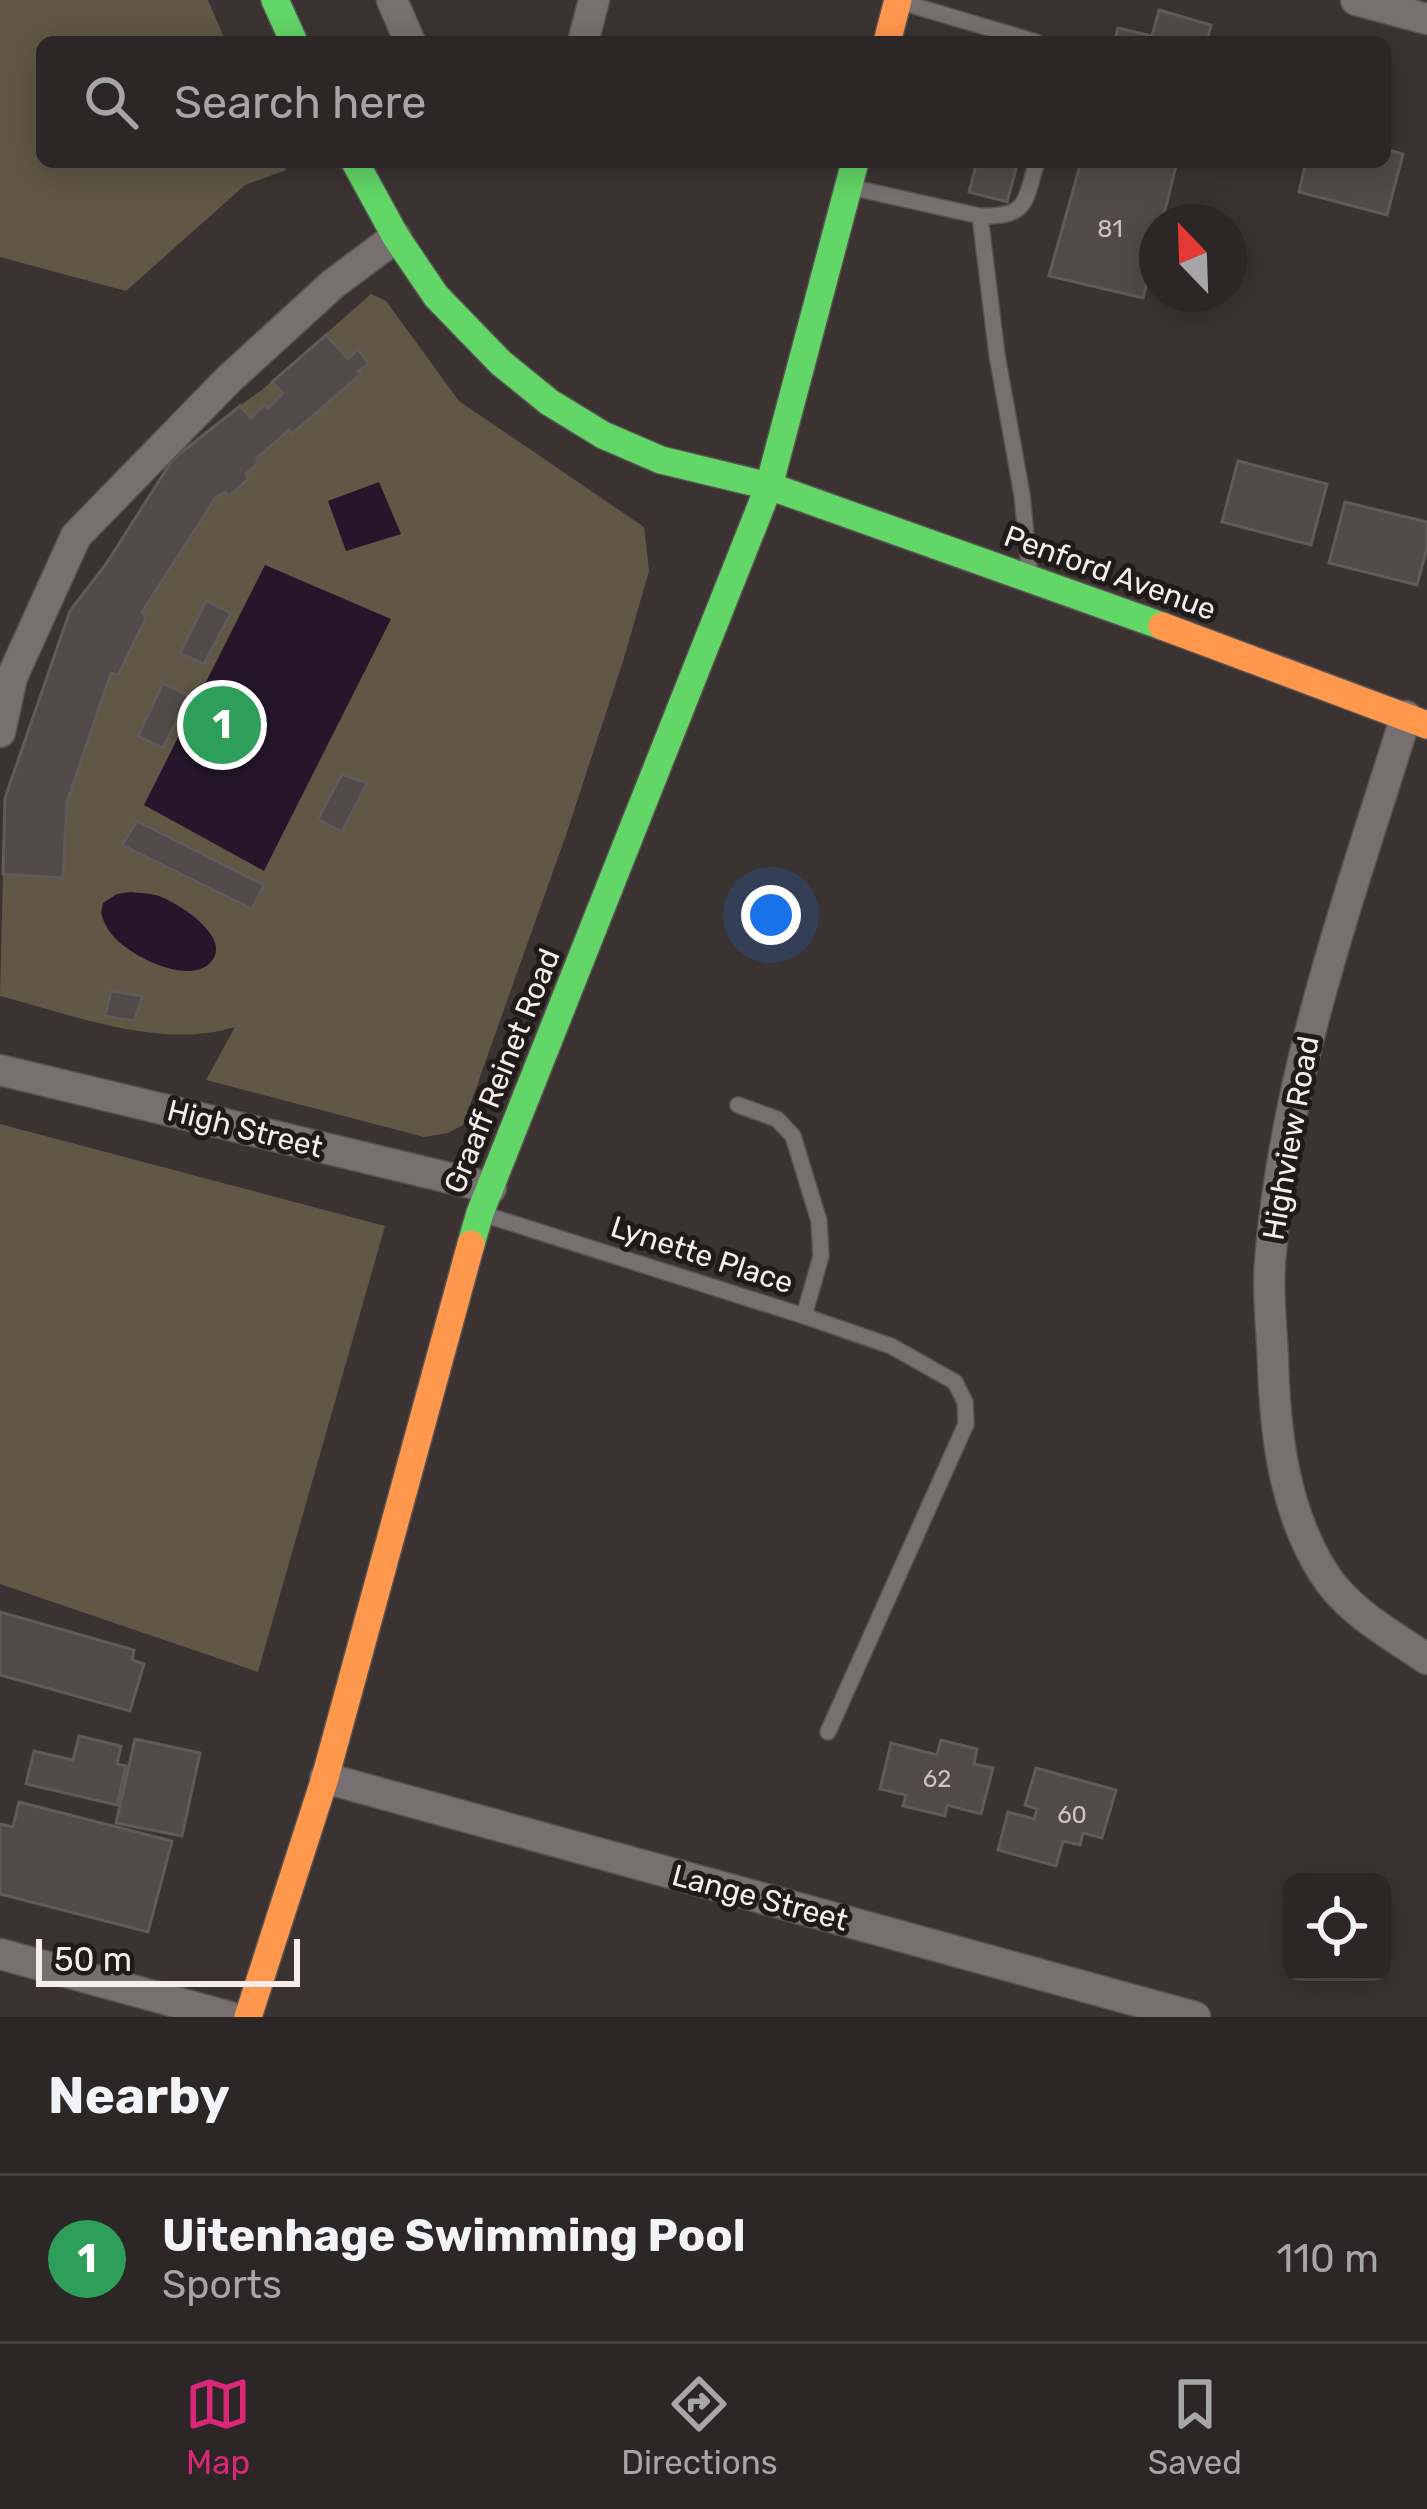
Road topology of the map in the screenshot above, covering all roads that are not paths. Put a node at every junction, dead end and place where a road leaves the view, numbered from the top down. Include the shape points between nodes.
1 (275, 0) edge
2 (392, 0) edge
3 (595, 0) edge
4 (898, 0) edge
5 (1356, 0) edge
6 (1427, 19) edge
7 (291, 36) edge
8 (407, 36) edge
9 (585, 36) edge
10 (889, 36) edge
11 (1016, 36) edge
12 (358, 168) edge
13 (1035, 168) edge
14 (852, 175) edge
15 (980, 216) junction
16 (396, 237) junction
17 (770, 486) junction
18 (1030, 579) junction
19 (1417, 720) edge
20 (0, 732) edge
21 (0, 1070) edge
22 (738, 1105) dead end
23 (486, 1200) junction
24 (804, 1316) junction
25 (1427, 1659) edge
26 (828, 1732) dead end
27 (325, 1778) junction
28 (0, 1954) edge
29 (230, 2017) edge
30 (248, 2017) edge
31 (1195, 2017) edge

1 - 7 main road
2 - 8 street
3 - 9 street
4 - 10 main road
4 - 11 lane
5 - 6 street
12 - 16 main road, Penford Avenue
13 - 15 lane via 1022,206
14 - 15 lane
14 - 17 main road, Graaff Reinet Road
15 - 18 lane
16 - 17 main road, Penford Avenue via 436,296 549,402 661,460
16 - 20 street via 228,380 76,536 12,677
17 - 18 main road, Penford Avenue
17 - 23 main road, Graaff Reinet Road
18 - 19 main road, Penford Avenue
19 - 25 street, Highview Road via 1299,1069 1270,1268 1275,1413 1298,1522 1324,1574 1358,1611
21 - 23 street, High Street
22 - 24 lane, Lynette Place via 777,1119 795,1145 821,1256
23 - 24 lane, Lynette Place
23 - 27 main road, Graaff Reinet Road
24 - 26 lane via 891,1346 955,1382 965,1402 966,1424
27 - 30 main road, Graaff Reinet Road
27 - 31 street, Lange Street
28 - 29 street

